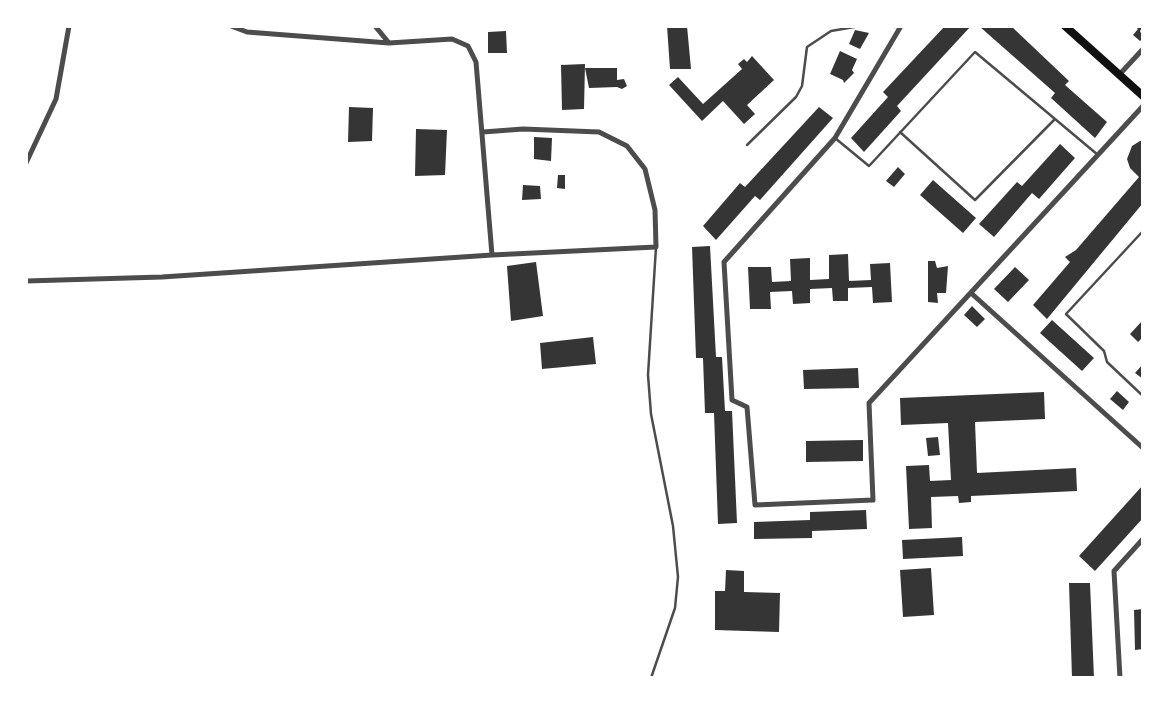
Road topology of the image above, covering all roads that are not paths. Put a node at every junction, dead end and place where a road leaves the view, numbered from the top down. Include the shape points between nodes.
1 (69, 26) edge
2 (231, 26) edge
3 (375, 26) edge
4 (860, 26) edge
5 (865, 26) edge
6 (1065, 26) edge
7 (901, 27) edge
8 (388, 43) junction
9 (1143, 49) edge
10 (1119, 75) junction
11 (1143, 96) edge
12 (1143, 106) edge
13 (1055, 119) junction
14 (483, 132) junction
15 (900, 132) junction
16 (835, 138) junction
17 (747, 145) dead end
18 (1098, 155) junction
19 (26, 163) edge
20 (1143, 231) edge
21 (656, 247) junction
22 (492, 255) junction
23 (26, 281) edge
24 (971, 293) junction
25 (1143, 396) edge
26 (1143, 448) edge
27 (1143, 539) edge
28 (651, 678) edge
29 (1120, 678) edge

1 - 19 street via 56,100
2 - 8 street via 247,32
3 - 8 street
4 - 17 lane via 831,31 807,47 796,97
5 - 7 lane
6 - 10 main road
7 - 16 street
8 - 14 street via 452,39 468,47 476,62
9 - 10 street
10 - 11 main road
12 - 18 street
13 - 15 lane via 975,52
13 - 15 lane via 975,200
13 - 18 lane
14 - 21 street via 599,132 627,146 645,169 655,210
14 - 22 street
15 - 16 lane via 869,166
16 - 24 street via 724,262 732,400 747,407 755,505 873,500 869,403
18 - 24 street
20 - 25 lane via 1066,314
21 - 22 street
21 - 28 lane via 648,375 678,578 675,608
22 - 23 street via 162,277
24 - 26 street
27 - 29 street via 1114,571

